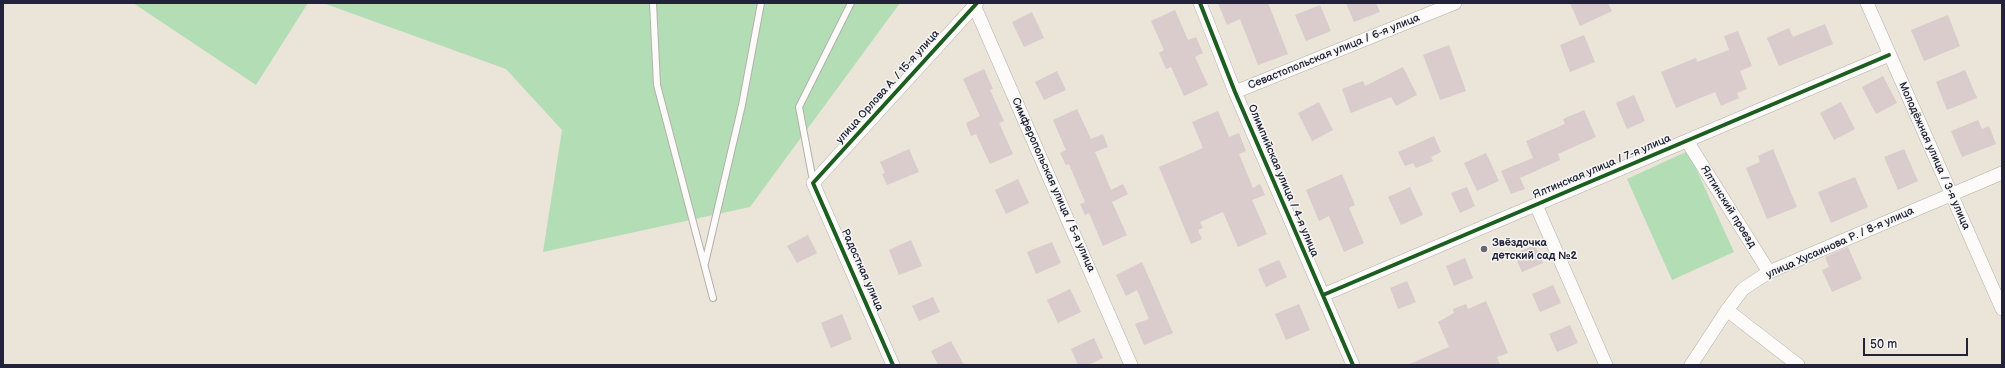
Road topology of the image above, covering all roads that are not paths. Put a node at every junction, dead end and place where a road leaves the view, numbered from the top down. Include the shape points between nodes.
1 (653, 3) edge
2 (761, 3) edge
3 (851, 3) edge
4 (1200, 3) edge
5 (1455, 3) edge
6 (1867, 3) edge
7 (975, 4) edge
8 (1889, 55) junction
9 (1235, 92) junction
10 (1687, 141) junction
11 (2002, 173) edge
12 (813, 183) junction
13 (1952, 194) junction
14 (1536, 205) junction
15 (705, 265) junction
16 (1770, 272) junction
17 (1322, 295) junction
18 (714, 298) dead end
19 (2002, 309) edge
20 (1727, 310) junction
21 (893, 365) edge
22 (1131, 365) edge
23 (1353, 365) edge
24 (1606, 365) edge
25 (1691, 365) edge
26 (1798, 365) edge

1 - 15 lane via 657,85
2 - 15 lane via 742,104
3 - 12 lane via 799,107
4 - 9 street, Олимпийская улица / 4-я улица
5 - 9 street, Севастопольская улица / 6-я улица
6 - 8 street, Молодёжная улица / 3-я улица
7 - 12 street, улица Орлова А. / 15-я улица
7 - 22 street, Симферопольская улица / 5-я улица
8 - 10 street, Ялтинская улица / 7-я улица
8 - 13 street, Молодёжная улица / 3-я улица
9 - 17 street, Олимпийская улица / 4-я улица
10 - 14 street, Ялтинская улица / 7-я улица
10 - 16 street, Ялтинский проезд
11 - 13 street, улица Хусаинова Р. / 8-я улица
12 - 21 street, Радостная улица
13 - 16 street, улица Хусаинова Р. / 8-я улица
13 - 19 street, Молодёжная улица / 3-я улица
14 - 17 street, Ялтинская улица / 7-я улица
14 - 24 street
15 - 18 lane
16 - 20 street, улица Хусаинова Р. / 8-я улица via 1743,289
17 - 23 street, Олимпийская улица / 4-я улица
20 - 25 street, улица Хусаинова Р. / 8-я улица
20 - 26 street

